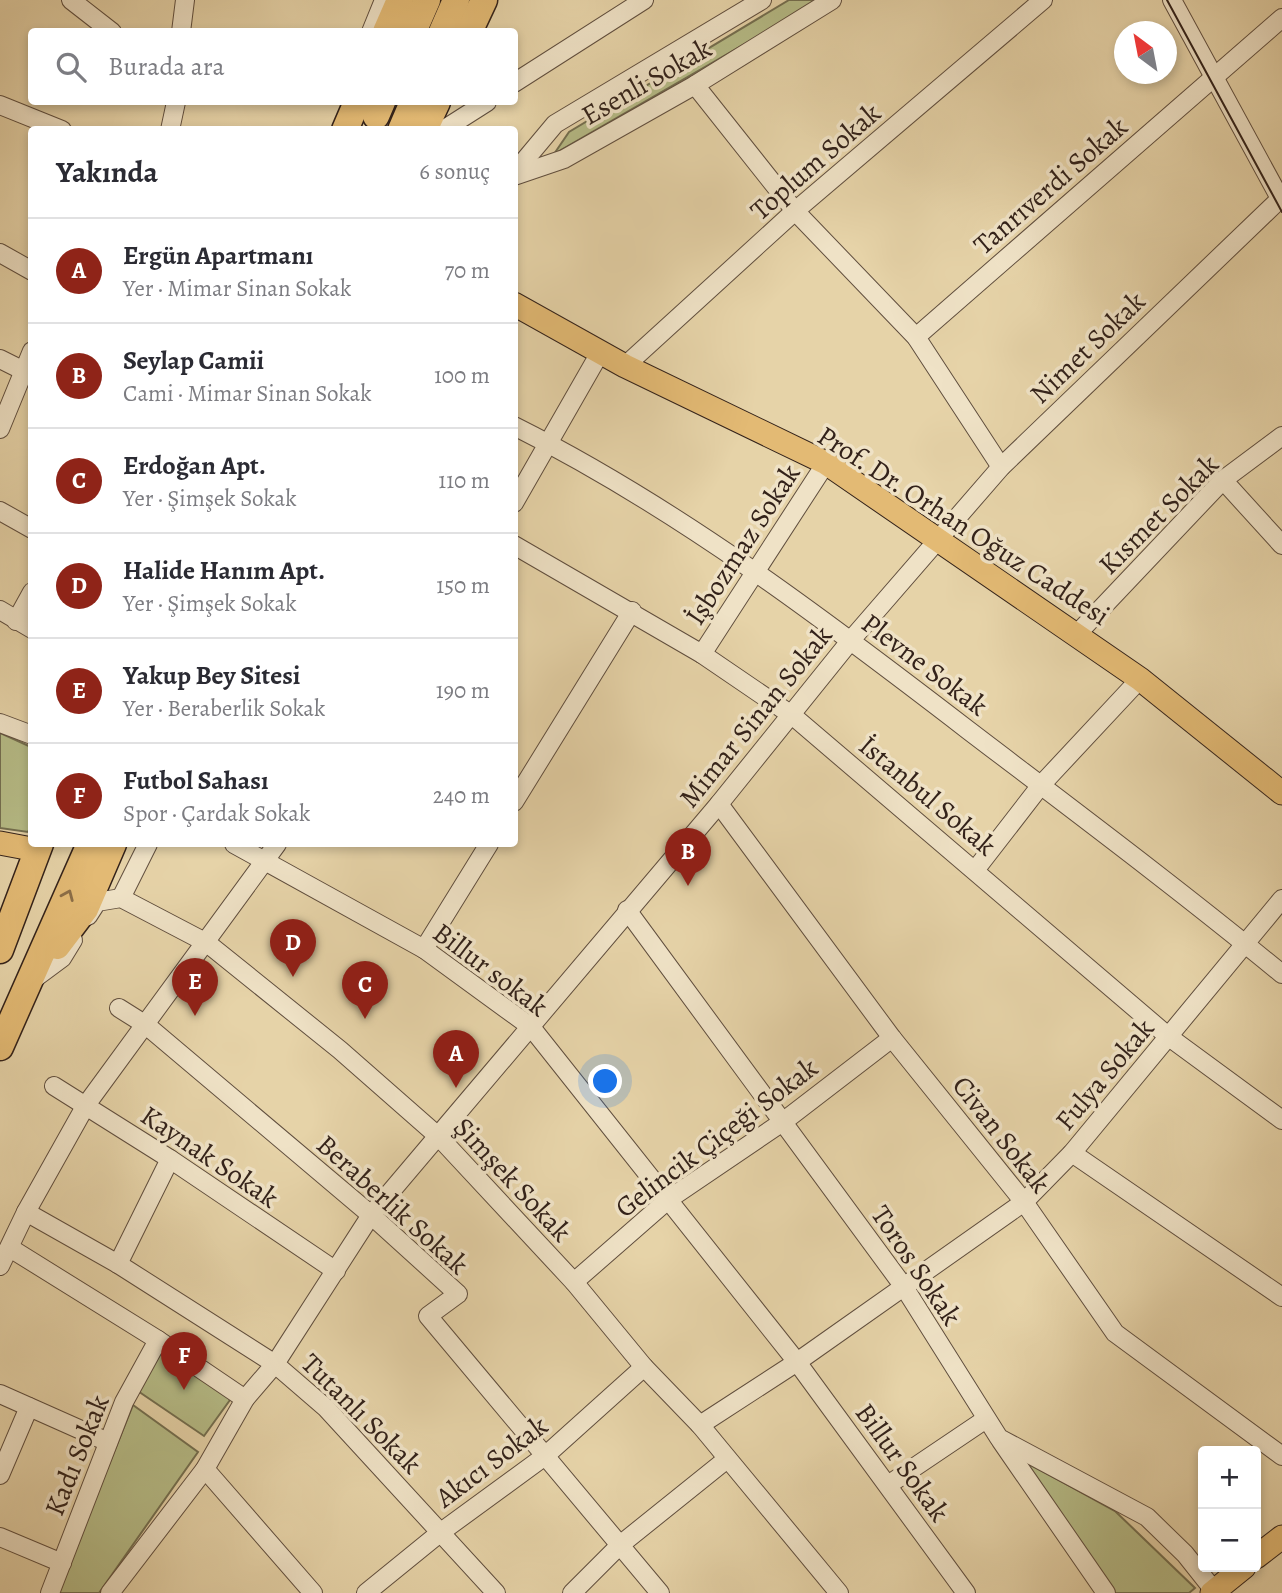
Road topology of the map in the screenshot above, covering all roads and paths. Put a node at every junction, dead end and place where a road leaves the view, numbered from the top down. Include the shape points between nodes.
1 (185, 0) edge
2 (384, 0) edge
3 (400, 0) edge
4 (426, 0) edge
5 (456, 0) edge
6 (484, 0) edge
7 (643, 0) edge
8 (762, 0) edge
9 (832, 0) edge
10 (1043, 0) edge
11 (1173, 0) edge
12 (73, 1) edge
13 (746, 5) edge
14 (1282, 18) edge
15 (107, 28) edge
16 (182, 28) edge
17 (373, 28) edge
18 (388, 28) edge
19 (415, 28) edge
20 (444, 28) edge
21 (471, 28) edge
22 (1214, 75) junction
23 (518, 80) edge
24 (695, 85) junction
25 (0, 105) edge
26 (175, 105) edge
27 (412, 105) edge
28 (436, 105) edge
29 (481, 105) edge
30 (52, 126) edge
31 (171, 126) edge
32 (403, 126) edge
33 (426, 126) edge
34 (449, 126) edge
35 (518, 170) edge
36 (518, 173) edge
37 (1281, 199) edge
38 (795, 211) junction
39 (0, 253) edge
40 (28, 269) edge
41 (518, 306) edge
42 (916, 337) junction
43 (601, 352) junction
44 (0, 359) edge
45 (625, 366) junction
46 (28, 373) edge
47 (518, 428) edge
48 (0, 429) edge
49 (1282, 436) edge
50 (550, 444) junction
51 (826, 463) junction
52 (1001, 467) junction
53 (1223, 480) junction
54 (518, 496) edge
55 (0, 511) edge
56 (28, 527) edge
57 (937, 540) junction
58 (1282, 545) edge
59 (518, 547) edge
60 (754, 570) junction
61 (0, 610) edge
62 (632, 611) junction
63 (24, 625) edge
64 (1077, 635) junction
65 (851, 640) junction
66 (702, 654) junction
67 (1140, 679) junction
68 (793, 716) junction
69 (0, 723) edge
70 (28, 734) edge
71 (1041, 786) junction
72 (1282, 793) edge
73 (518, 796) edge
74 (719, 804) junction
75 (0, 843) edge
76 (28, 845) edge
77 (39, 847) edge
78 (89, 847) edge
79 (112, 847) edge
80 (146, 847) edge
81 (239, 847) edge
82 (275, 847) edge
83 (487, 847) edge
84 (263, 862) junction
85 (976, 869) junction
86 (121, 898) junction
87 (1282, 899) edge
88 (627, 910) junction
89 (207, 943) junction
90 (1245, 944) junction
91 (424, 949) junction
92 (0, 950) edge
93 (1282, 974) edge
94 (31, 981) junction
95 (119, 1008) dead end
96 (146, 1025) junction
97 (531, 1027) junction
98 (1169, 1037) junction
99 (892, 1038) junction
100 (0, 1047) edge
101 (54, 1086) dead end
102 (86, 1104) junction
103 (1282, 1120) edge
104 (783, 1121) junction
105 (439, 1137) junction
106 (1072, 1153) junction
107 (170, 1159) junction
108 (669, 1199) junction
109 (1024, 1202) junction
110 (26, 1212) junction
111 (371, 1215) junction
112 (10, 1248) junction
113 (118, 1264) junction
114 (0, 1266) edge
115 (336, 1271) junction
116 (574, 1282) junction
117 (904, 1287) junction
118 (1282, 1297) edge
119 (158, 1340) junction
120 (797, 1362) junction
121 (275, 1364) junction
122 (644, 1367) junction
123 (0, 1394) edge
124 (245, 1399) junction
125 (29, 1407) junction
126 (986, 1419) junction
127 (701, 1425) junction
128 (999, 1438) junction
129 (108, 1442) junction
130 (545, 1455) junction
131 (1282, 1456) edge
132 (727, 1459) junction
133 (205, 1469) junction
134 (0, 1475) edge
135 (888, 1485) junction
136 (441, 1532) junction
137 (0, 1537) edge
138 (1282, 1537) edge
139 (620, 1545) junction
140 (1261, 1554) edge
141 (62, 1563) junction
142 (1238, 1572) edge
143 (118, 1589) edge
144 (1214, 1592) edge
145 (50, 1593) edge
146 (313, 1593) edge
147 (366, 1593) edge
148 (496, 1593) edge
149 (572, 1593) edge
150 (660, 1593) edge
151 (839, 1593) edge
152 (966, 1593) edge
153 (1106, 1593) edge

1 - 16 street
2 - 17 street
3 - 18 highway
4 - 19 highway
5 - 20 highway
6 - 21 highway
7 - 23 street
8 - 13 street, Esenli Sokak
9 - 24 street, Esenli Sokak
10 - 38 street, Toplum Sokak
11 - 22 street
12 - 15 street
13 - 35 street, Esenli Sokak via 555,124
14 - 22 street, Tanrıverdi Sokak
22 - 37 street
22 - 42 street, Tanrıverdi Sokak
24 - 36 street, Esenli Sokak via 564,159
24 - 38 street
25 - 30 street
26 - 31 street
27 - 32 highway
28 - 33 highway
29 - 34 street
37 - 52 street, Nimet Sokak
38 - 42 street
38 - 45 street, Toplum Sokak
39 - 40 street
41 - 43 main road, Prof. Dr. Orhan Oğuz Caddesi
42 - 52 street
43 - 45 main road, Prof. Dr. Orhan Oğuz Caddesi
43 - 50 street
44 - 46 street
45 - 51 main road, Prof. Dr. Orhan Oğuz Caddesi
46 - 48 street
47 - 50 street, Plevne Sokak
49 - 53 street, Kısmet Sokak
50 - 54 street
50 - 60 street, Plevne Sokak
51 - 57 main road, Prof. Dr. Orhan Oğuz Caddesi
51 - 60 street, İşbozmaz Sokak
52 - 57 street, Nimet Sokak
53 - 58 street
53 - 64 street, Kısmet Sokak
55 - 56 street
57 - 64 main road, Prof. Dr. Orhan Oğuz Caddesi
57 - 65 street, Mimar Sinan Sokak
59 - 62 street, İstanbul Sokak
60 - 65 street, Plevne Sokak
60 - 66 street, İşbozmaz Sokak
61 - 63 street
62 - 66 street, İstanbul Sokak
62 - 73 street
64 - 67 main road, Prof. Dr. Orhan Oğuz Caddesi
65 - 68 street, Mimar Sinan Sokak
65 - 71 street, Plevne Sokak
66 - 68 street, İstanbul Sokak
67 - 71 street
67 - 72 main road, Prof. Dr. Orhan Oğuz Caddesi
68 - 74 street, Mimar Sinan Sokak
68 - 85 street, İstanbul Sokak
69 - 70 street
71 - 85 street
71 - 90 street, Plevne Sokak
74 - 88 street, Mimar Sinan Sokak
74 - 99 street, Civan Sokak
75 - 76 main road
77 - 92 highway
94 -> 78 highway
79 - 94 highway via 85,909
80 - 86 street
81 - 84 street, Billur sokak
82 - 84 street
83 - 91 street
84 - 89 street
84 - 91 street, Billur sokak
85 - 98 street, İstanbul Sokak
86 - 89 street, Şimşek Sokak
86 - 94 street via 97,902 62,958
87 - 90 street, Fulya Sokak
88 - 97 street, Mimar Sinan Sokak
88 - 104 street, Toros Sokak
89 - 96 street
89 - 105 street, Şimşek Sokak
90 - 93 street, Plevne Sokak
90 - 98 street, Fulya Sokak
91 - 97 street, Billur sokak
94 - 100 highway
95 - 96 street, Beraberlik Sokak
96 - 102 street
96 - 111 street, Beraberlik Sokak
97 - 105 street, Mimar Sinan Sokak
97 - 108 street, Billur sokak
98 - 103 street, İstanbul Sokak
98 - 106 street, Fulya Sokak
99 - 104 street, Gelincik Çiçeği Sokak
99 - 109 street, Civan Sokak
101 - 102 street, Kaynak Sokak
102 - 107 street, Kaynak Sokak
102 - 110 street
104 - 108 street, Gelincik Çiçeği Sokak
104 - 117 street, Toros Sokak
105 - 111 street, Mimar Sinan Sokak
105 - 116 street, Şimşek Sokak
106 - 109 street, Fulya Sokak
106 - 118 street
107 - 113 street
107 - 115 street, Kaynak Sokak
108 - 116 street, Gelincik Çiçeği Sokak
108 - 120 street, Billur sokak
109 - 117 street, Fulya Sokak
109 - 131 street, Civan Sokak via 1115,1333
110 - 112 street
110 - 113 street, Tutanlı Sokak
111 - 115 street, Mimar Sinan Sokak
111 - 130 street, Beraberlik Sokak via 458,1294 428,1316
112 - 114 street
112 - 119 street
113 - 121 street, Tutanlı Sokak
115 - 121 street, Mimar Sinan Sokak
116 - 122 street, Şimşek Sokak
117 - 120 street, Fulya Sokak
117 - 126 street, Toros Sokak
119 - 124 street
119 - 129 street, Kadı Sokak
120 - 127 street, Fulya Sokak
120 - 135 street, Billur Sokak
121 - 124 street, Mimar Sinan Sokak
121 - 136 street, Tutanlı Sokak via 326,1408
122 - 127 street, Şimşek Sokak
122 - 130 street, Akıcı Sokak
123 - 125 street
124 - 133 street, Mimar Sinan Sokak
125 - 129 street
125 - 134 street
126 - 128 street, Toros Sokak
126 - 135 street
127 - 132 street, Şimşek Sokak
128 - 144 street, Toros Sokak via 1147,1517
128 - 153 street
129 - 141 street, Kadı Sokak
130 - 136 street, Akıcı Sokak
130 - 139 street, Beraberlik Sokak
132 - 139 street
132 - 151 street, Şimşek Sokak
133 - 143 street, Mimar Sinan Sokak
133 - 146 street
135 - 152 street, Billur Sokak
136 - 147 street, Akıcı Sokak
136 - 148 street, Tutanlı Sokak
137 - 141 street
138 - 140 main road
139 - 149 street
139 - 150 street, Beraberlik Sokak
141 - 145 street, Kadı Sokak
142 - 144 main road

